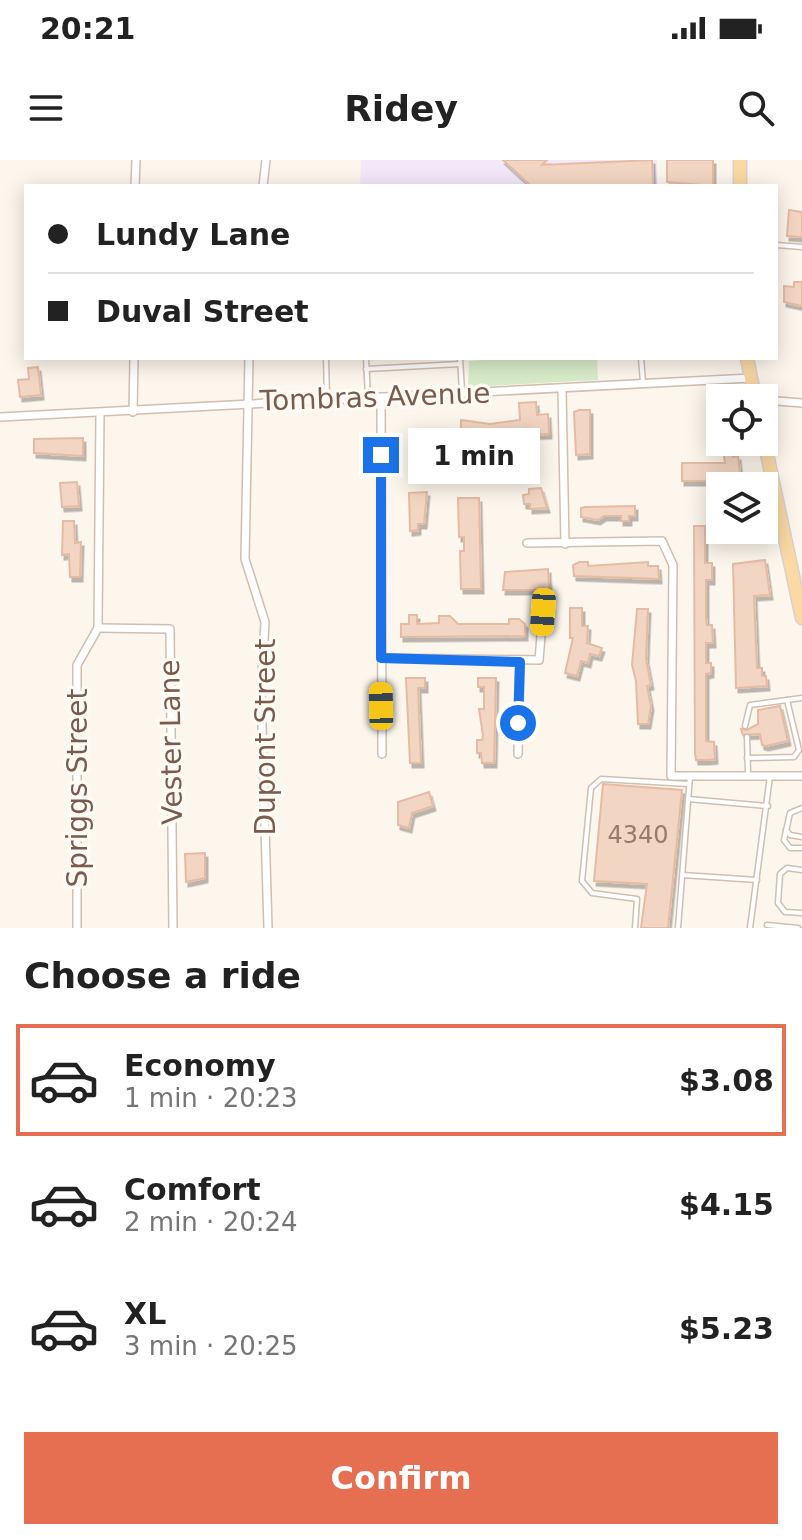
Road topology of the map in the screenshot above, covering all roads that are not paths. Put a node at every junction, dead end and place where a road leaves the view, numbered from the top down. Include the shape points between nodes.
1 (136, 160) edge
2 (266, 160) edge
3 (740, 160) edge
4 (135, 184) edge
5 (263, 184) edge
6 (740, 184) edge
7 (778, 245) edge
8 (802, 247) edge
9 (134, 360) edge
10 (249, 360) edge
11 (326, 360) edge
12 (366, 360) edge
13 (641, 360) edge
14 (747, 360) edge
15 (460, 361) edge
16 (366, 369) junction
17 (751, 378) junction
18 (752, 384) edge
19 (644, 385) junction
20 (562, 390) junction
21 (462, 394) junction
22 (368, 397) junction
23 (381, 397) junction
24 (327, 399) junction
25 (778, 401) edge
26 (248, 402) junction
27 (802, 403) edge
28 (133, 412) junction
29 (100, 413) junction
30 (0, 417) edge
31 (768, 456) edge
32 (527, 543) dead end
33 (565, 544) junction
34 (797, 571) edge
35 (543, 612) dead end
36 (802, 618) edge
37 (98, 628) junction
38 (381, 658) junction
39 (520, 662) junction
40 (802, 698) edge
41 (787, 700) junction
42 (745, 726) dead end
43 (747, 737) dead end
44 (382, 754) dead end
45 (518, 754) dead end
46 (747, 758) junction
47 (748, 776) junction
48 (770, 776) junction
49 (802, 776) edge
50 (690, 780) junction
51 (688, 799) junction
52 (768, 806) junction
53 (802, 808) edge
54 (786, 830) junction
55 (802, 837) edge
56 (802, 848) edge
57 (802, 870) edge
58 (683, 875) junction
59 (757, 880) junction
60 (802, 913) edge
61 (767, 925) dead end
62 (77, 928) edge
63 (173, 928) edge
64 (268, 928) edge
65 (635, 928) edge
66 (678, 928) edge
67 (750, 928) edge
68 (798, 928) edge

1 - 4 street
2 - 5 street
3 - 6 main road
7 - 8 lane
9 - 28 street
10 - 26 street, Dupont Street
11 - 24 lane
12 - 16 lane
13 - 19 lane
14 - 17 main road
15 - 16 lane
15 - 21 lane
16 - 22 lane
17 - 18 main road
17 - 19 street, Tombras Avenue
19 - 20 street, Tombras Avenue
20 - 21 street, Tombras Avenue
20 - 33 street
21 - 23 street, Tombras Avenue
22 - 23 street, Tombras Avenue
22 - 24 street, Tombras Avenue
23 - 38 street
24 - 26 street, Tombras Avenue
25 - 27 street
26 - 28 street, Tombras Avenue
26 - 64 street, Dupont Street via 245,559 265,622 261,692
28 - 29 street, Tombras Avenue
29 - 30 street, Tombras Avenue
29 - 37 street, Spriggs Street
31 - 34 main road
32 - 33 street
33 - 50 street via 662,541 669,551 671,776
34 - 36 main road
35 - 39 street via 539,660
37 - 62 street, Spriggs Street via 77,665
37 - 63 street, Vester Lane via 170,629
38 - 39 street
38 - 44 street
39 - 45 street
40 - 41 lane
41 - 42 lane via 750,705
41 - 46 lane via 799,750 794,757
43 - 46 lane
46 - 47 lane
47 - 48 street
47 - 50 street
48 - 49 street
48 - 52 lane
50 - 51 lane
50 - 65 lane via 601,779 591,788 582,881 592,893 637,899
51 - 52 lane
51 - 58 lane
52 - 59 lane
53 - 54 lane via 790,813
54 - 55 lane
54 - 56 lane via 787,846
57 - 60 lane via 787,868 780,874 778,903 785,912
58 - 59 lane
58 - 66 lane
59 - 67 lane
61 - 68 lane

